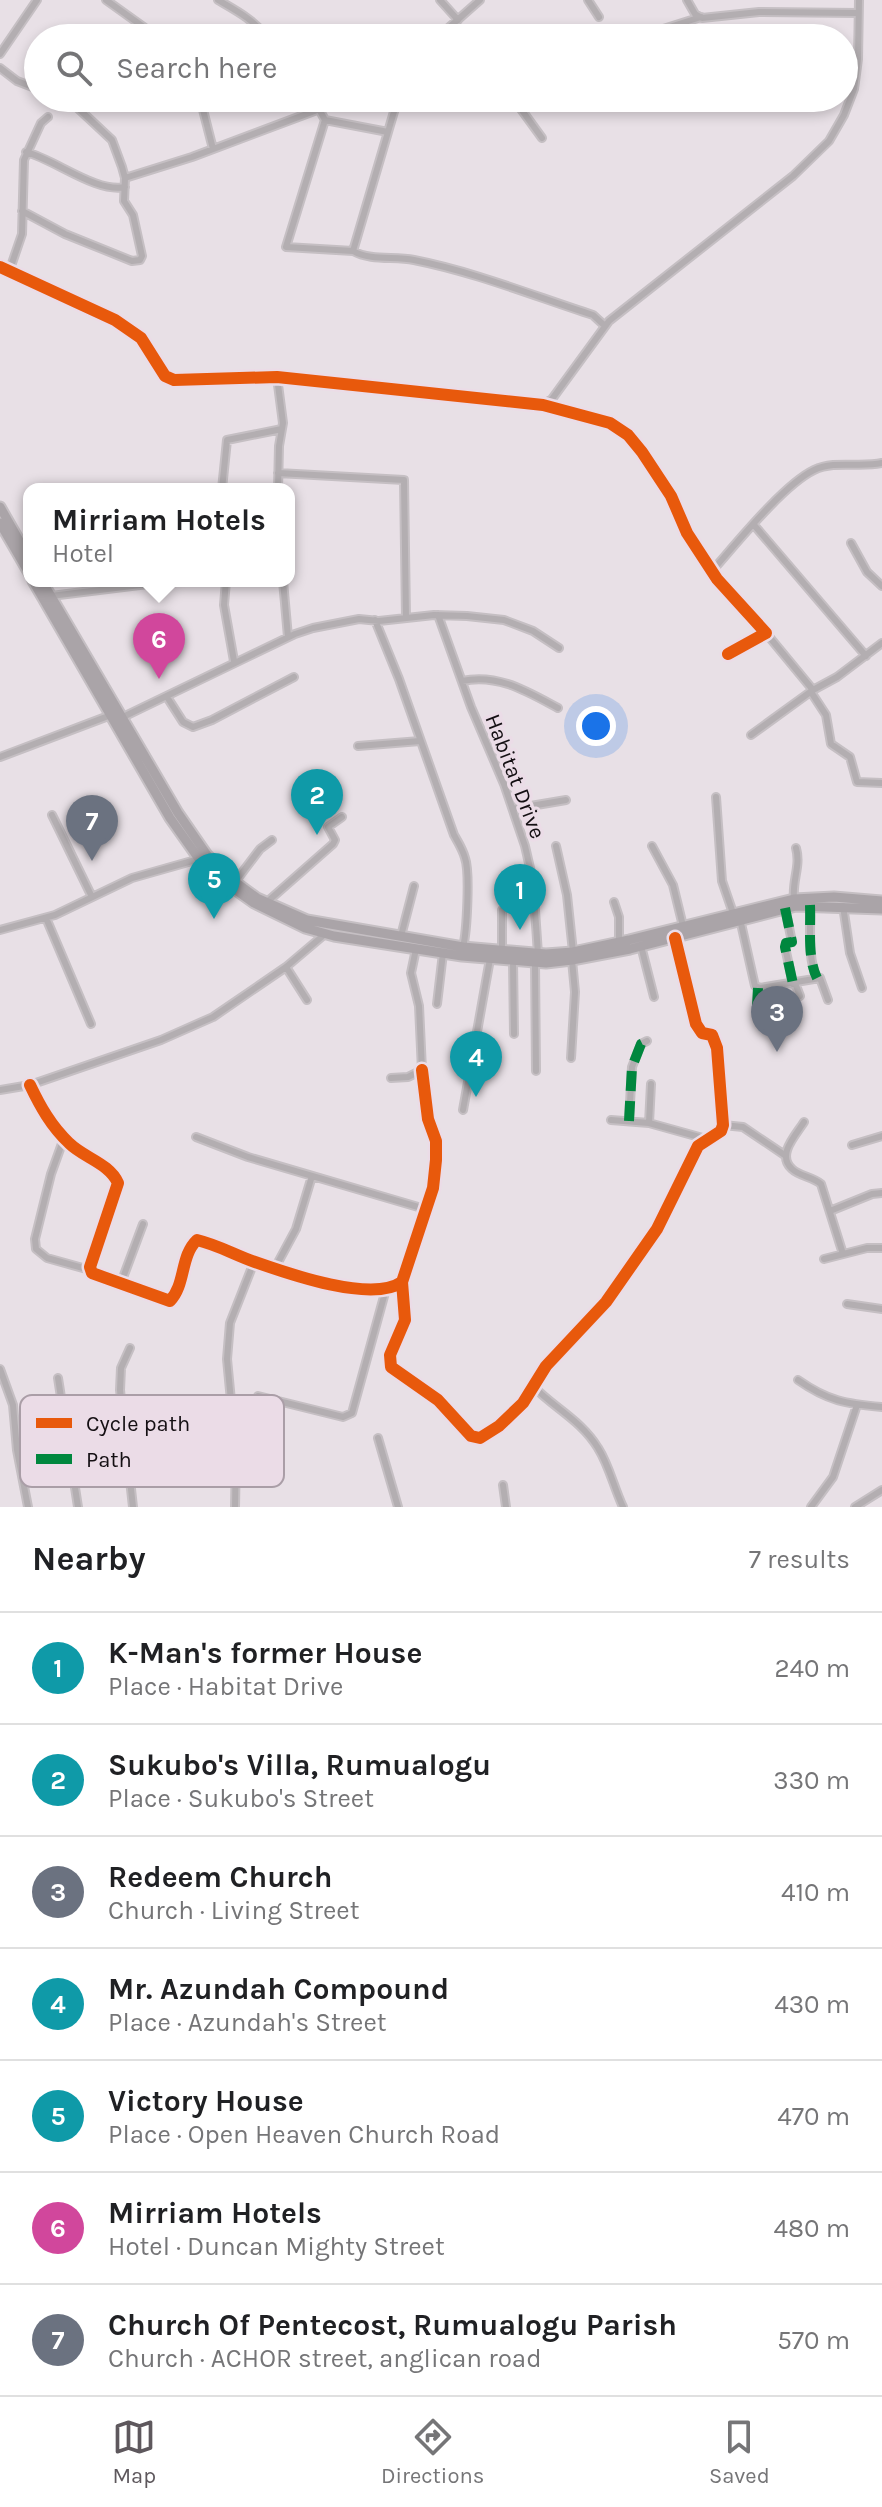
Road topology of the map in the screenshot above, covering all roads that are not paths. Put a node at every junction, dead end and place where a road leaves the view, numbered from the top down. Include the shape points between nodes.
1 (37, 0) edge
2 (106, 0) edge
3 (218, 0) edge
4 (440, 0) edge
5 (480, 0) edge
6 (588, 0) edge
7 (687, 0) edge
8 (859, 0) edge
9 (858, 13) junction
10 (599, 17) dead end
11 (701, 17) junction
12 (458, 20) junction
13 (139, 24) edge
14 (255, 24) edge
15 (454, 24) edge
16 (679, 24) edge
17 (858, 24) edge
18 (0, 54) edge
19 (0, 68) edge
20 (24, 84) edge
21 (82, 112) edge
22 (204, 112) edge
23 (315, 112) edge
24 (319, 112) edge
25 (394, 112) edge
26 (523, 112) edge
27 (845, 112) edge
28 (48, 117) dead end
29 (325, 120) junction
30 (388, 132) junction
31 (542, 138) dead end
32 (213, 149) junction
33 (26, 152) junction
34 (125, 178) junction
35 (125, 187) junction
36 (22, 211) junction
37 (353, 251) junction
38 (0, 267) edge
39 (9, 272) junction
40 (605, 326) junction
41 (277, 377) junction
42 (543, 405) junction
43 (282, 429) junction
44 (882, 463) edge
45 (278, 473) junction
46 (223, 483) edge
47 (278, 483) edge
48 (0, 507) edge
49 (0, 523) edge
50 (754, 525) junction
51 (851, 543) dead end
52 (23, 547) edge
53 (23, 563) edge
54 (712, 571) junction
55 (882, 586) edge
56 (36, 587) edge
57 (46, 587) edge
58 (124, 587) edge
59 (226, 587) edge
60 (284, 587) edge
61 (51, 596) junction
62 (438, 615) junction
63 (406, 618) junction
64 (375, 620) junction
65 (766, 633) junction
66 (288, 637) junction
67 (882, 643) edge
68 (559, 648) dead end
69 (728, 654) dead end
70 (866, 656) junction
71 (234, 661) junction
72 (294, 677) dead end
73 (462, 681) junction
74 (812, 691) junction
75 (167, 697) junction
76 (558, 708) dead end
77 (111, 715) junction
78 (123, 717) junction
79 (751, 735) dead end
80 (420, 741) junction
81 (358, 746) dead end
82 (0, 757) edge
83 (882, 783) edge
84 (716, 797) dead end
85 (566, 800) dead end
86 (513, 809) junction
87 (52, 815) dead end
88 (342, 817) dead end
89 (272, 840) dead end
90 (556, 846) dead end
91 (652, 846) dead end
92 (796, 848) dead end
93 (203, 857) junction
94 (235, 882) junction
95 (414, 886) dead end
96 (92, 897) junction
97 (794, 899) junction
98 (882, 901) edge
99 (267, 902) junction
100 (614, 902) dead end
101 (837, 903) junction
102 (810, 905) junction
103 (785, 908) junction
104 (882, 909) edge
105 (502, 910) dead end
106 (736, 916) junction
107 (46, 918) junction
108 (683, 926) junction
109 (0, 930) edge
110 (325, 934) junction
111 (401, 936) junction
112 (675, 938) junction
113 (619, 942) junction
114 (641, 946) junction
115 (463, 947) junction
116 (416, 949) junction
117 (502, 951) junction
118 (443, 953) junction
119 (573, 956) junction
120 (537, 958) junction
121 (490, 959) junction
122 (513, 961) junction
123 (286, 967) junction
124 (817, 978) junction
125 (794, 984) junction
126 (758, 988) junction
127 (862, 988) dead end
128 (800, 996) dead end
129 (654, 997) dead end
130 (307, 1000) dead end
131 (828, 1000) dead end
132 (437, 1004) dead end
133 (91, 1024) dead end
134 (760, 1024) dead end
135 (514, 1034) dead end
136 (647, 1041) dead end
137 (571, 1058) dead end
138 (422, 1070) junction
139 (536, 1071) dead end
140 (391, 1078) dead end
141 (651, 1084) dead end
142 (30, 1085) junction
143 (0, 1090) edge
144 (463, 1110) dead end
145 (611, 1120) dead end
146 (629, 1121) junction
147 (804, 1122) dead end
148 (649, 1123) junction
149 (723, 1125) junction
150 (882, 1136) edge
151 (196, 1137) dead end
152 (64, 1138) junction
153 (710, 1140) junction
154 (852, 1145) dead end
155 (786, 1156) junction
156 (312, 1176) junction
157 (882, 1193) edge
158 (425, 1209) junction
159 (830, 1211) junction
160 (143, 1224) dead end
161 (882, 1248) edge
162 (843, 1254) junction
163 (824, 1259) dead end
164 (254, 1262) junction
165 (275, 1268) junction
166 (90, 1270) junction
167 (402, 1282) junction
168 (121, 1283) junction
169 (386, 1289) junction
170 (847, 1304) dead end
171 (882, 1309) edge
172 (130, 1348) dead end
173 (0, 1369) edge
174 (58, 1378) dead end
175 (798, 1380) dead end
176 (533, 1386) junction
177 (61, 1395) edge
178 (121, 1395) edge
179 (230, 1395) edge
180 (284, 1402) edge
181 (857, 1405) junction
182 (882, 1407) edge
183 (378, 1438) dead end
184 (20, 1466) edge
185 (503, 1485) dead end
186 (24, 1487) edge
187 (75, 1487) edge
188 (131, 1487) edge
189 (235, 1487) edge
190 (882, 1490) edge
191 (28, 1507) edge
192 (78, 1507) edge
193 (133, 1507) edge
194 (235, 1507) edge
195 (398, 1507) edge
196 (506, 1507) edge
197 (623, 1507) edge
198 (811, 1507) edge
199 (855, 1507) edge

1 - 18 street
2 - 13 street
3 - 14 street
4 - 12 street
5 - 12 street
6 - 10 street
7 - 11 street
8 - 9 street
9 - 11 street
9 - 17 street
11 - 16 street
12 - 15 street
19 - 20 street
21 - 34 street via 112,140
22 - 32 street
23 - 32 street
24 - 29 street
25 - 30 street
26 - 31 street
27 - 40 street via 829,141 793,176
28 - 33 street
29 - 30 street
29 - 37 street via 286,247
30 - 37 street
32 - 34 street
33 - 35 street via 110,188
33 - 36 street
34 - 35 street
35 - 36 street via 140,260 65,234
36 - 39 street via 20,242
37 - 40 street via 412,259 479,278 593,315
38 - 39 street
39 - 41 street via 115,320 141,338 165,376 174,380
40 - 42 street
41 - 42 street
41 - 43 street
42 - 54 street via 610,423 628,435 662,481
43 - 45 street
43 - 46 street via 227,440
44 - 50 street via 813,470
45 - 47 street
45 - 63 street via 404,480
48 - 52 main road
49 - 53 main road
50 - 54 street
50 - 70 street
51 - 55 street
54 - 65 street
56 - 77 main road
57 - 61 main road
58 - 61 street
59 - 71 street
60 - 66 street
61 - 78 main road
62 - 63 street
62 - 68 street via 504,620
62 - 73 street, Habitat Drive
63 - 64 street
64 - 66 street via 327,625
64 - 80 street
65 - 69 street
65 - 74 street
66 - 71 street
67 - 70 street
70 - 74 street
71 - 75 street
72 - 75 street via 193,727 183,722
73 - 76 street via 499,681
73 - 86 street, Habitat Drive
74 - 79 street
74 - 83 street via 826,715 831,744 850,757 857,782
75 - 78 street
77 - 82 street
77 - 93 main road via 170,818
78 - 93 main road
80 - 81 street
80 - 115 street via 465,857
84 - 106 street via 722,881
85 - 86 street
86 - 120 street, Habitat Drive via 533,881
87 - 96 street
88 - 99 street via 328,827 335,842
89 - 94 street
90 - 119 street
91 - 108 street via 673,885
92 - 97 street
93 - 94 main road
93 - 96 street via 132,878
93 - 110 main road via 219,878 254,903
94 - 99 main road
95 - 111 street
96 - 107 street
97 - 101 main road
97 - 106 main road
98 - 101 main road
99 - 111 main road via 307,920
100 - 113 street
101 - 102 main road
101 - 104 main road
101 - 127 street
102 - 103 main road
102 - 124 street
103 - 106 main road
103 - 125 street via 792,942 785,947
105 - 117 street
106 - 108 main road
106 - 112 main road
106 - 126 street
107 - 109 street
107 - 133 street
108 - 113 main road
110 - 116 main road
110 - 123 street
111 - 115 main road
112 - 114 main road
112 - 149 street via 696,1024 702,1033 712,1035 717,1048
113 - 119 main road
114 - 119 main road
114 - 129 street
115 - 117 main road
116 - 118 main road
116 - 138 street via 411,973 419,1006
117 - 120 main road
118 - 121 main road
118 - 132 street
119 - 120 main road
119 - 137 street
120 - 122 main road
120 - 139 street, Habitat Drive
121 - 122 main road
121 - 144 street
122 - 135 street
123 - 130 street
123 - 142 street via 186,1030
124 - 125 street
124 - 131 street
125 - 126 street
125 - 128 street
126 - 134 street
136 - 146 street via 632,1067
138 - 140 street
138 - 158 street via 436,1141 433,1188
141 - 148 street
142 - 143 street
142 - 152 street
145 - 146 street
146 - 148 street
147 - 155 street
148 - 153 street
149 - 153 street
149 - 155 street via 743,1127
150 - 154 street
151 - 156 street
152 - 166 street via 113,1173 118,1183
152 - 166 street via 36,1249 47,1258
153 - 176 street via 698,1146 657,1229 606,1302
155 - 159 street via 791,1168 821,1184
156 - 158 street
156 - 165 street via 296,1229
157 - 159 street
158 - 167 street
159 - 162 street
160 - 168 street
161 - 162 street
162 - 163 street
164 - 165 street
164 - 168 street via 197,1240 190,1247 179,1292 170,1301
164 - 179 street via 230,1323
165 - 169 street via 325,1283
166 - 168 street
167 - 169 street
167 - 176 street via 405,1320 390,1355 391,1367 438,1400 471,1436 480,1438 499,1426
169 - 180 street via 352,1413 343,1417
170 - 171 street
172 - 178 street via 121,1368
173 - 184 street via 13,1405
174 - 177 street
175 - 181 street via 822,1397
176 - 197 street via 598,1448
181 - 182 street
181 - 198 street via 833,1477
183 - 195 street
185 - 196 street
186 - 191 street
187 - 192 street
188 - 193 street
189 - 194 street
190 - 199 street

